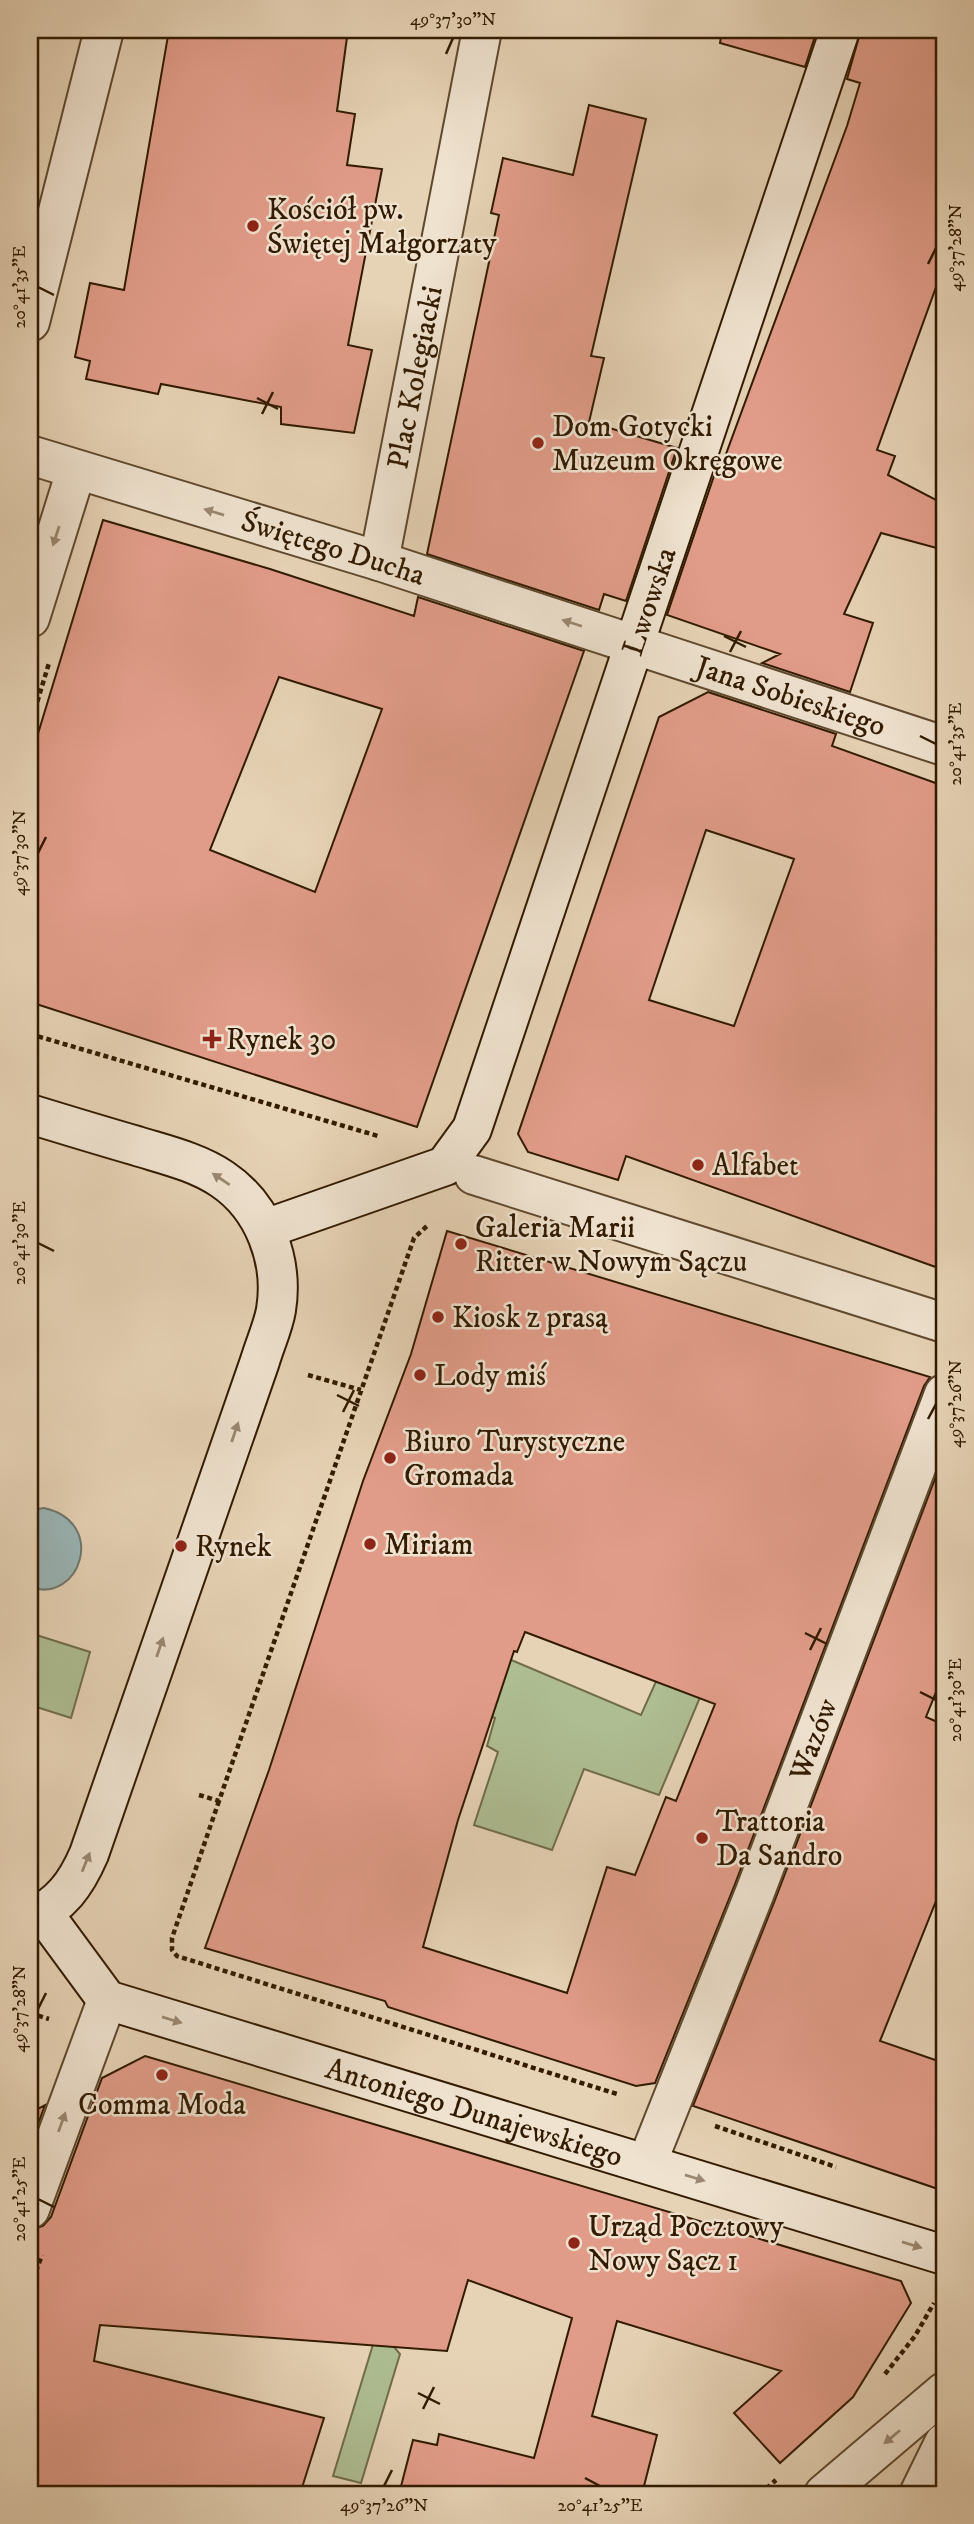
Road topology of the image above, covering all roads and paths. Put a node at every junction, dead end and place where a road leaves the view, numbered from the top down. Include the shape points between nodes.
1 (104, 30) edge
2 (482, 30) edge
3 (840, 30) edge
4 (30, 322) edge
5 (30, 454) edge
6 (76, 471) junction
7 (379, 561) junction
8 (30, 618) edge
9 (637, 644) junction
10 (944, 746) edge
11 (30, 1034) edge
12 (30, 1114) edge
13 (379, 1137) dead end
14 (459, 1171) junction
15 (265, 1230) junction
16 (944, 1323) edge
17 (298, 1372) dead end
18 (361, 1390) junction
19 (944, 1394) edge
20 (199, 1795) dead end
21 (219, 1801) junction
22 (36, 1916) edge
23 (107, 2000) junction
24 (669, 2110) junction
25 (647, 2163) junction
26 (849, 2171) dead end
27 (30, 2209) edge
28 (44, 2248) dead end
29 (940, 2273) edge
30 (30, 2287) edge
31 (883, 2376) dead end
32 (944, 2392) edge
33 (944, 2443) edge
34 (779, 2476) dead end
35 (760, 2494) edge
36 (824, 2494) edge
37 (919, 2494) edge

1 - 4 street
2 - 7 street, Plac Kolegiacki
3 - 9 street, Lwowska
5 - 6 street, Świętego Ducha
7 -> 6 street, Świętego Ducha
6 -> 8 street
9 -> 7 street, Świętego Ducha
9 - 10 street, Jana Sobieskiego
9 - 14 street, Lwowska
11 - 13 path
15 -> 12 street via 248,1201 223,1179 194,1164
14 - 15 street
14 - 16 street
14 - 18 path via 442,1213 414,1238
22 -> 15 street via 64,1898 89,1854 264,1349 276,1311 278,1283 275,1256
17 - 18 path
18 - 21 path
19 - 24 street, Wazów
20 - 21 path
21 - 24 path via 172,1938 177,1956
22 - 23 street
23 -> 25 street, Antoniego Dunajewskiego
27 -> 23 street
24 - 25 street, Wazów
24 - 26 path
25 -> 29 street, Antoniego Dunajewskiego
28 - 30 path
29 - 31 path via 934,2302 915,2336
32 -> 36 street
33 - 37 street
34 - 35 path

